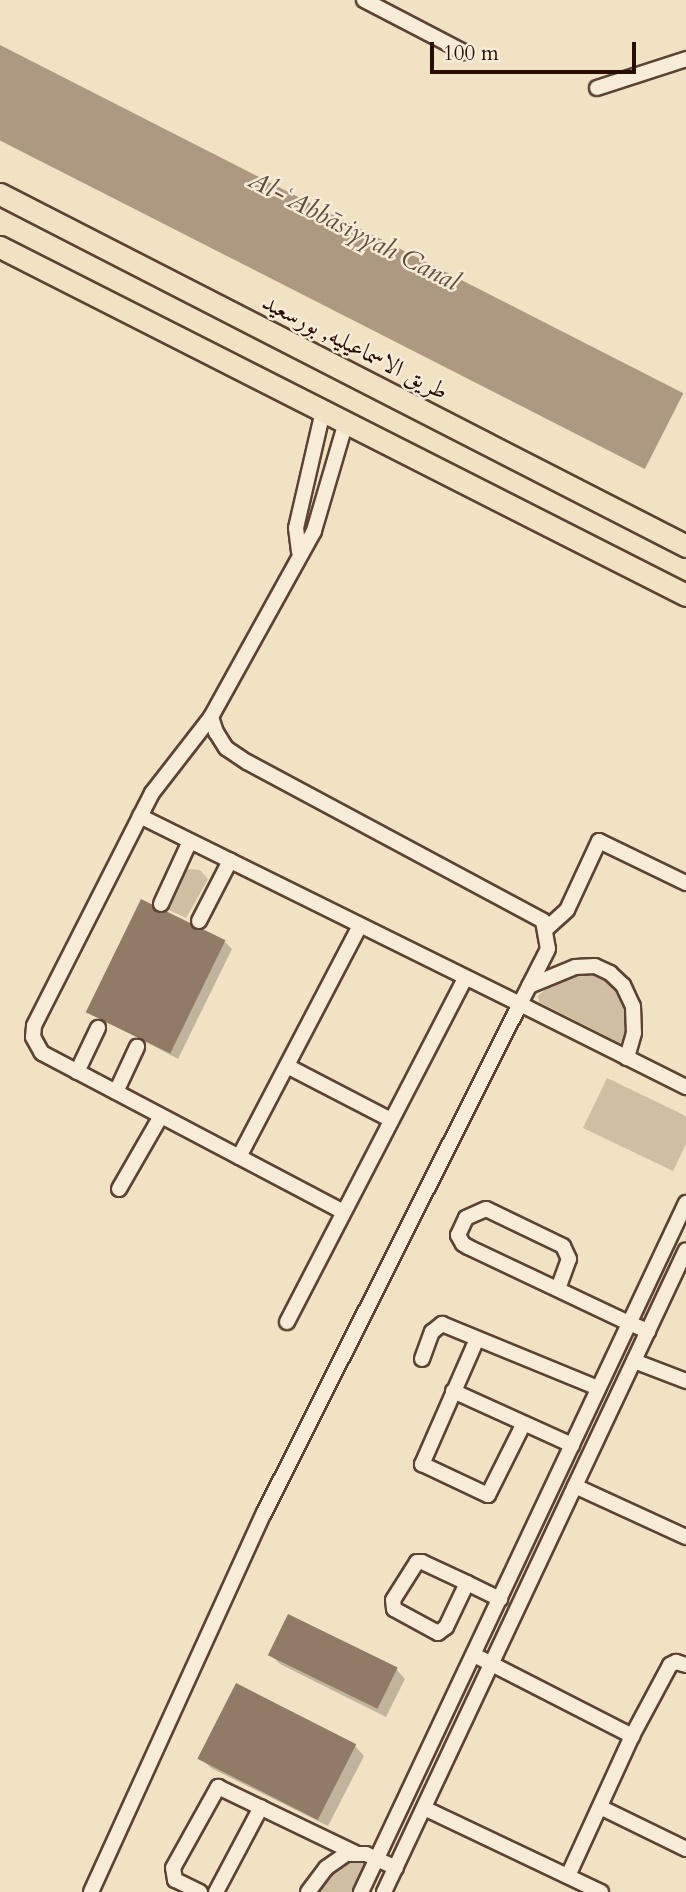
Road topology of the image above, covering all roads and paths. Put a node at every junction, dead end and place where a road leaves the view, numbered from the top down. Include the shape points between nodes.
1 (364, 0) edge
2 (464, 52) dead end
3 (686, 59) edge
4 (597, 88) dead end
5 (0, 194) edge
6 (0, 247) edge
7 (324, 411) junction
8 (346, 422) junction
9 (686, 546) edge
10 (299, 554) junction
11 (686, 595) edge
12 (212, 717) junction
13 (140, 816) junction
14 (190, 841) junction
15 (230, 861) junction
16 (686, 883) edge
17 (161, 904) dead end
18 (199, 921) dead end
19 (360, 926) junction
20 (546, 929) junction
21 (465, 979) junction
22 (529, 986) junction
23 (520, 1004) junction
24 (98, 1028) dead end
25 (137, 1047) dead end
26 (627, 1058) junction
27 (287, 1066) junction
28 (77, 1072) junction
29 (686, 1087) edge
30 (116, 1092) junction
31 (161, 1116) junction
32 (391, 1120) junction
33 (239, 1157) junction
34 (120, 1189) dead end
35 (686, 1203) edge
36 (344, 1212) junction
37 (680, 1230) edge
38 (686, 1250) edge
39 (558, 1289) junction
40 (287, 1322) dead end
41 (629, 1323) junction
42 (648, 1331) junction
43 (477, 1339) junction
44 (422, 1359) dead end
45 (634, 1361) junction
46 (686, 1381) edge
47 (598, 1388) junction
48 (453, 1391) junction
49 (524, 1423) junction
50 (572, 1445) junction
51 (576, 1486) junction
52 (686, 1537) edge
53 (467, 1583) junction
54 (500, 1599) junction
55 (474, 1654) junction
56 (492, 1665) junction
57 (686, 1665) edge
58 (632, 1736) junction
59 (261, 1807) junction
60 (600, 1807) junction
61 (424, 1808) junction
62 (686, 1849) edge
63 (355, 1853) junction
64 (376, 1858) junction
65 (396, 1868) junction
66 (568, 1876) junction
67 (91, 1892) edge
68 (200, 1892) edge
69 (215, 1892) edge
70 (309, 1892) edge
71 (361, 1892) edge
72 (384, 1892) edge
73 (601, 1892) edge

1 - 2 street
3 - 4 street
5 - 9 highway, طريق الاسماعيليه, بورسعيد
6 - 7 highway
7 - 8 highway
7 - 10 street via 296,528
8 - 10 street via 314,531
8 - 11 highway
10 - 12 street
12 - 13 street via 171,764
12 - 20 street via 226,748 247,762 513,904 543,921
13 - 14 street
13 - 28 street via 34,1026 35,1046
14 - 15 street
14 - 17 street
15 - 18 street
15 - 19 street
16 - 20 street via 599,841 567,910
19 - 21 street
19 - 27 street
20 - 22 street via 548,949
21 - 23 street
21 - 32 street
22 - 23 street
22 - 26 street via 575,967 595,966 610,973 623,985 633,1006 634,1033
23 - 26 street
23 - 67 street via 264,1513
24 - 28 street
25 - 30 street
26 - 29 street
27 - 32 street
27 - 33 street
28 - 30 street
30 - 31 street
31 - 33 street
31 - 34 street
32 - 36 street
33 - 36 street
35 - 37 street
36 - 40 street
37 - 41 street
38 - 42 street
39 - 39 street via 463,1244 458,1235 466,1218 486,1209 563,1246 569,1259
39 - 41 street
41 - 42 street
41 - 47 street
42 - 45 street
43 - 44 street via 439,1324
43 - 47 street
43 - 48 street
45 - 46 street
45 - 51 street
47 - 50 street
48 - 49 street
48 - 49 street via 421,1461 451,1480 491,1494
49 - 50 street
50 - 54 street
51 - 52 street
51 - 56 street
53 - 53 street via 417,1562 393,1600 394,1609 438,1633 446,1627
53 - 54 street
54 - 55 street
55 - 56 street
55 - 64 street
56 - 58 street
56 - 61 street
57 - 58 street via 670,1665
58 - 60 street
59 - 63 street
59 - 68 street via 221,1787 212,1792 172,1873 179,1883
59 - 69 street
60 - 62 street
60 - 66 street
61 - 65 street
61 - 66 street
63 - 64 street
63 - 70 street via 337,1858
64 - 65 street
64 - 71 street
65 - 72 street
66 - 73 street

